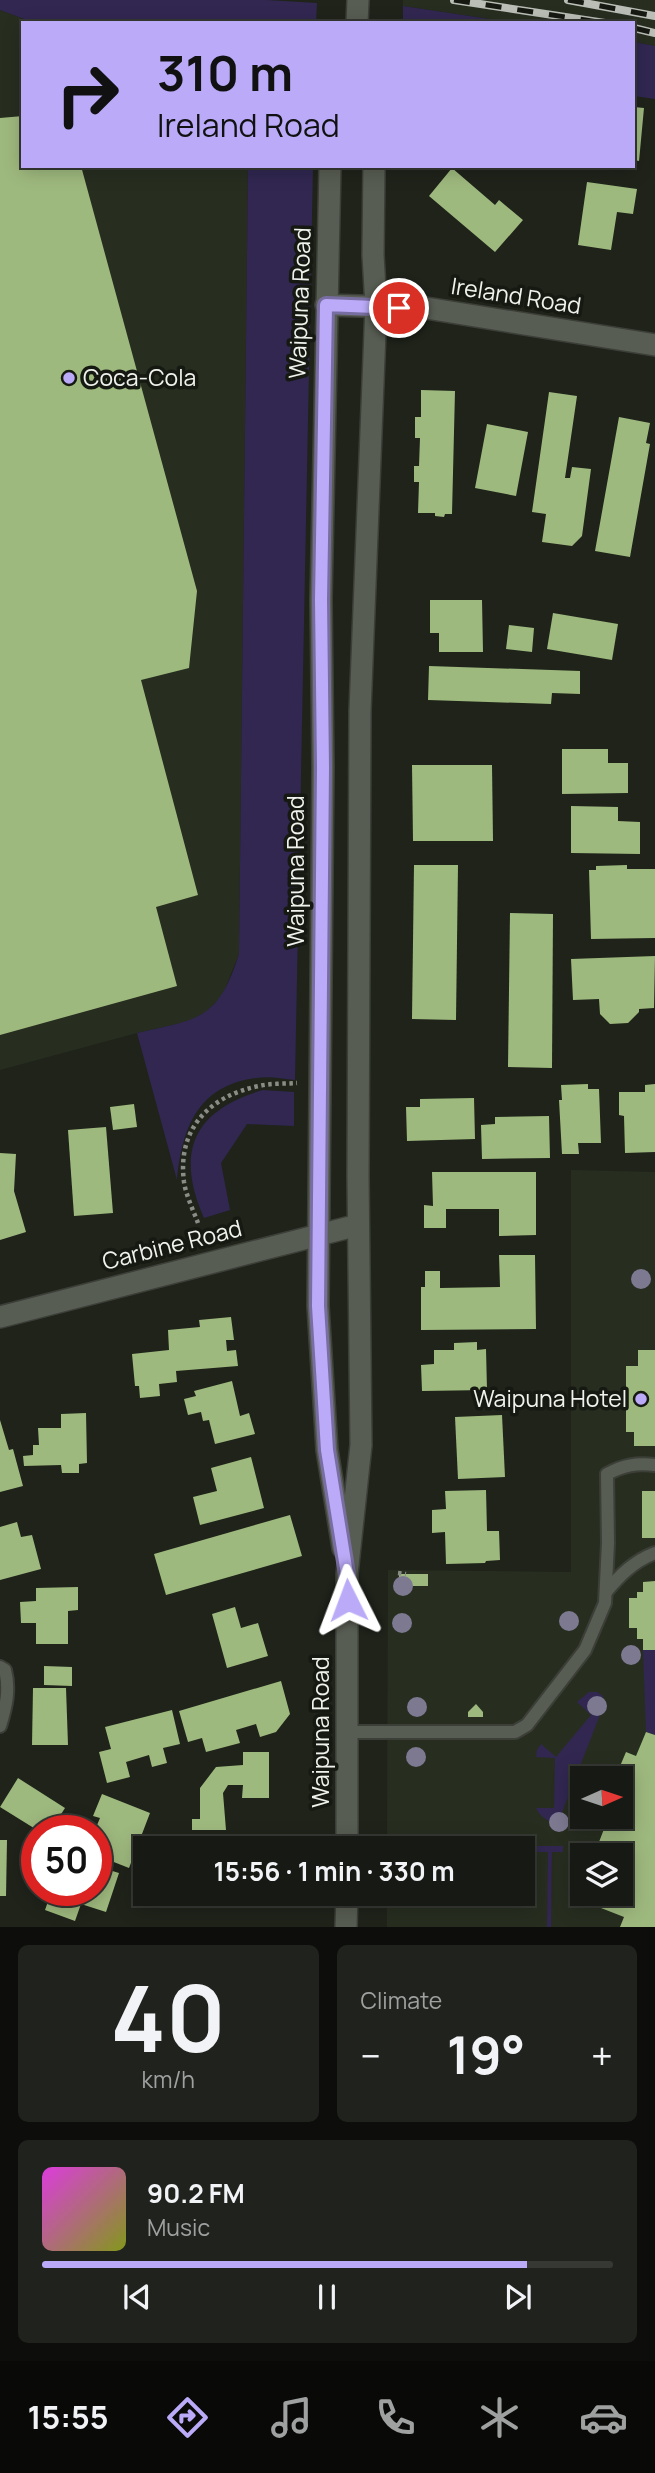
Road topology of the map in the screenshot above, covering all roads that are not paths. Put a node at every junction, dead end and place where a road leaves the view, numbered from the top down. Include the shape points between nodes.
1 (358, 0) edge
2 (357, 21) edge
3 (330, 168) edge
4 (374, 168) edge
5 (326, 305) junction
6 (376, 306) junction
7 (655, 345) edge
8 (323, 767) junction
9 (359, 770) junction
10 (358, 1225) junction
11 (317, 1235) junction
12 (0, 1317) edge
13 (655, 1465) edge
14 (655, 1553) edge
15 (347, 1574) junction
16 (606, 1592) junction
17 (0, 1667) edge
18 (0, 1726) edge
19 (348, 1732) junction
20 (347, 1836) edge
21 (347, 1906) edge
22 (346, 1927) edge

1 - 2 main road
3 - 5 main road, Waipuna Road
4 - 6 main road, Waipuna Road
5 - 6 main road, Ireland Road
5 - 8 main road, Waipuna Road
6 - 7 main road, Ireland Road via 426,308
6 - 9 main road, Waipuna Road
8 - 9 main road
8 - 11 main road, Waipuna Road
9 - 10 main road, Waipuna Road
10 - 11 main road, Carbine Road
10 - 15 main road, Waipuna Road via 362,1445
11 - 12 main road, Carbine Road
11 - 15 main road, Waipuna Road via 327,1450
13 - 16 lane via 638,1463 607,1474
14 - 16 lane via 635,1562
15 - 19 main road, Waipuna Road
16 - 19 lane via 585,1650 527,1725 515,1732
17 - 18 lane via 8,1683
19 - 20 main road, Waipuna Road
21 - 22 main road

